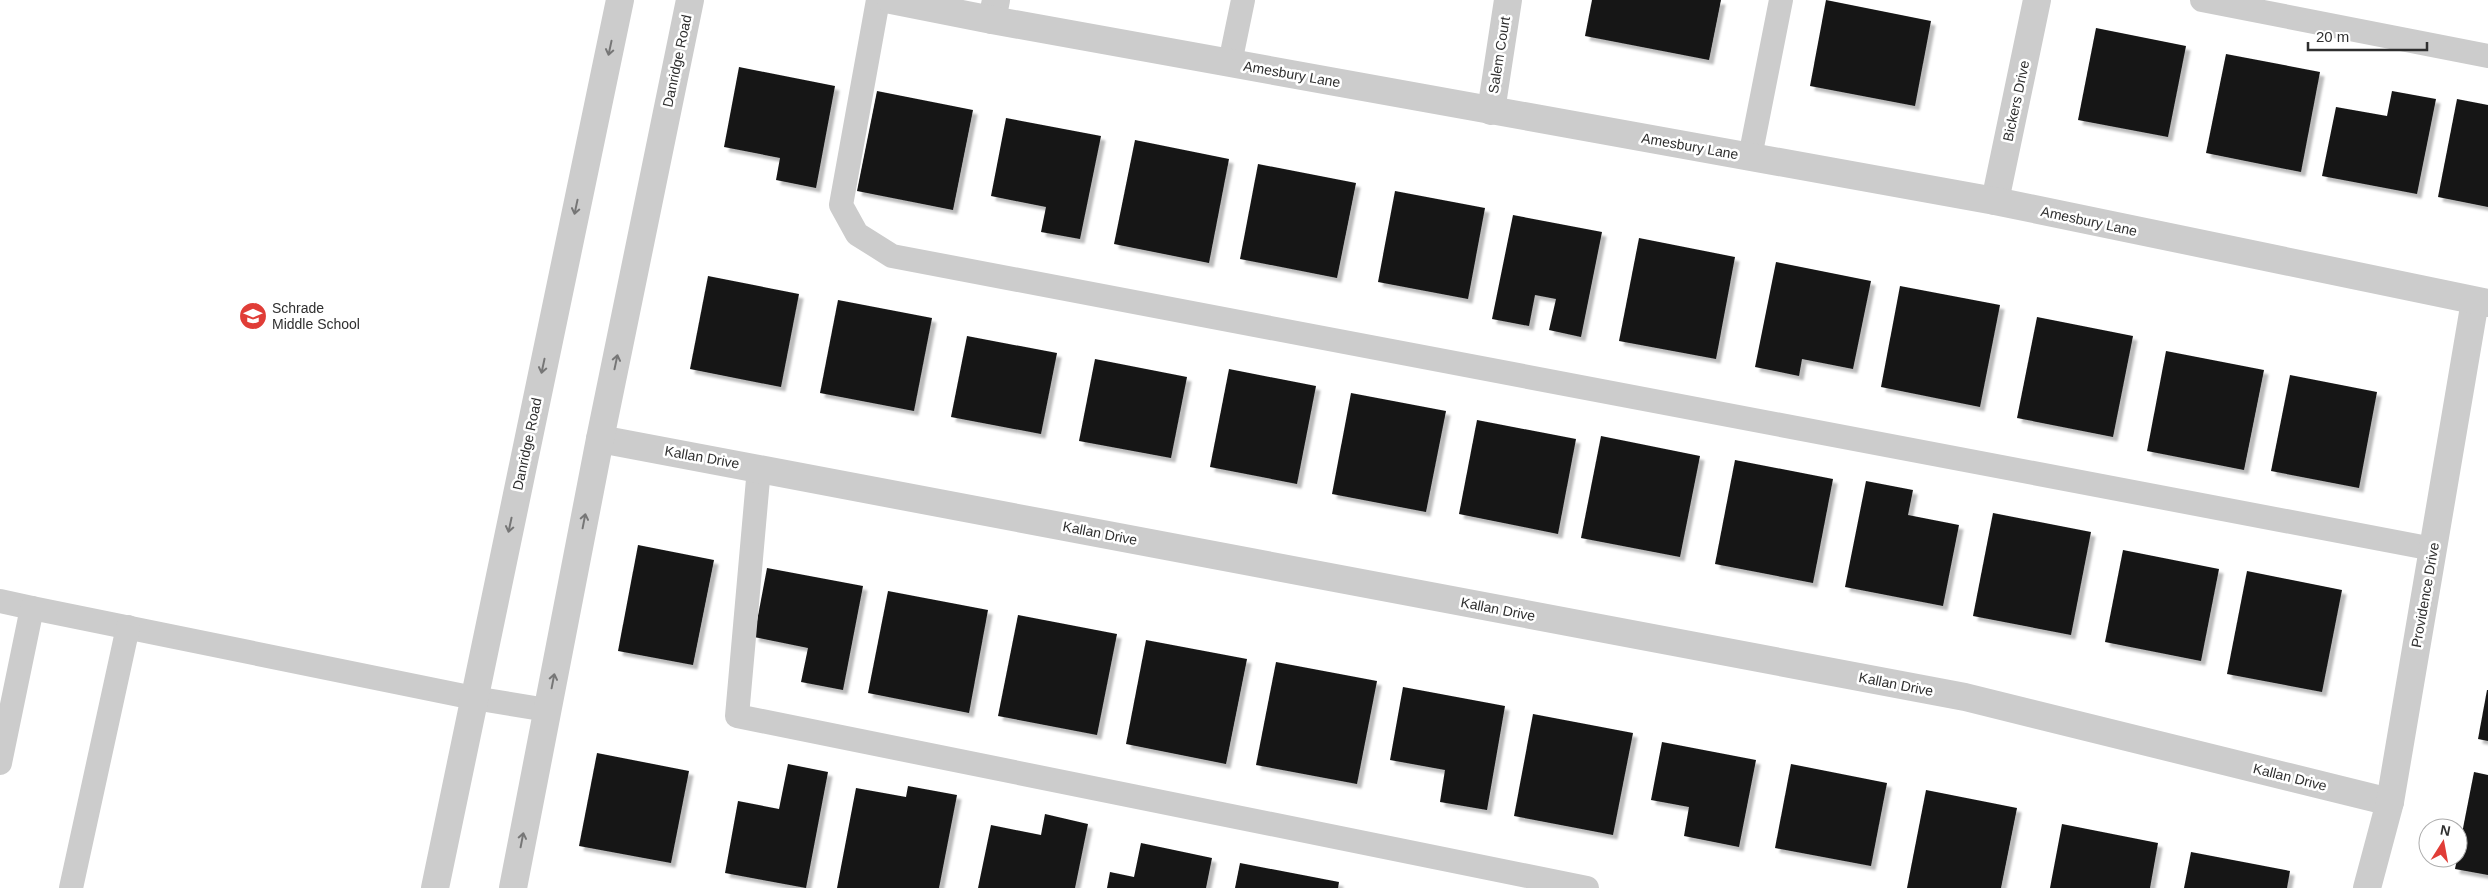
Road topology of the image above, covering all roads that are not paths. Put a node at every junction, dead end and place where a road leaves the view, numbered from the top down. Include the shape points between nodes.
1 (620, 0) edge
2 (690, 0) edge
3 (878, 0) edge
4 (891, 0) edge
5 (1243, 0) edge
6 (1508, 0) edge
7 (1781, 0) edge
8 (2037, 0) edge
9 (2202, 0) edge
10 (994, 10) edge
11 (2488, 56) edge
12 (1230, 63) junction
13 (1491, 110) junction
14 (1750, 157) junction
15 (1995, 201) junction
16 (2481, 302) edge
17 (600, 439) junction
18 (759, 468) junction
19 (2433, 549) junction
20 (0, 601) edge
21 (32, 608) junction
22 (128, 627) junction
23 (474, 698) junction
24 (547, 710) junction
25 (0, 763) edge
26 (2390, 802) junction
27 (71, 888) edge
28 (435, 888) edge
29 (513, 888) edge
30 (1587, 888) edge
31 (2367, 888) edge

1 -> 23 street, Danridge Road
17 -> 2 street, Danridge Road
3 - 19 lane via 840,204 857,234 892,256
4 - 10 street, Amesbury Lane
5 - 12 lane
6 - 13 street, Salem Court
7 - 14 lane
8 - 15 street, Bickers Drive
9 - 11 lane
10 - 12 street, Amesbury Lane
12 - 13 street, Amesbury Lane
13 - 14 street, Amesbury Lane
14 - 15 street, Amesbury Lane
15 - 16 street, Amesbury Lane
16 - 19 street, Providence Drive
17 - 18 street, Kallan Drive
24 -> 17 street, Danridge Road
18 - 26 street, Kallan Drive via 1965,698
18 - 30 lane via 737,716
19 - 26 street, Providence Drive
20 - 21 lane
21 - 22 lane
21 - 25 lane
22 - 23 lane
22 - 27 lane
23 - 24 lane
23 - 28 street, Danridge Road
29 -> 24 street, Danridge Road
26 - 31 street, Providence Drive

